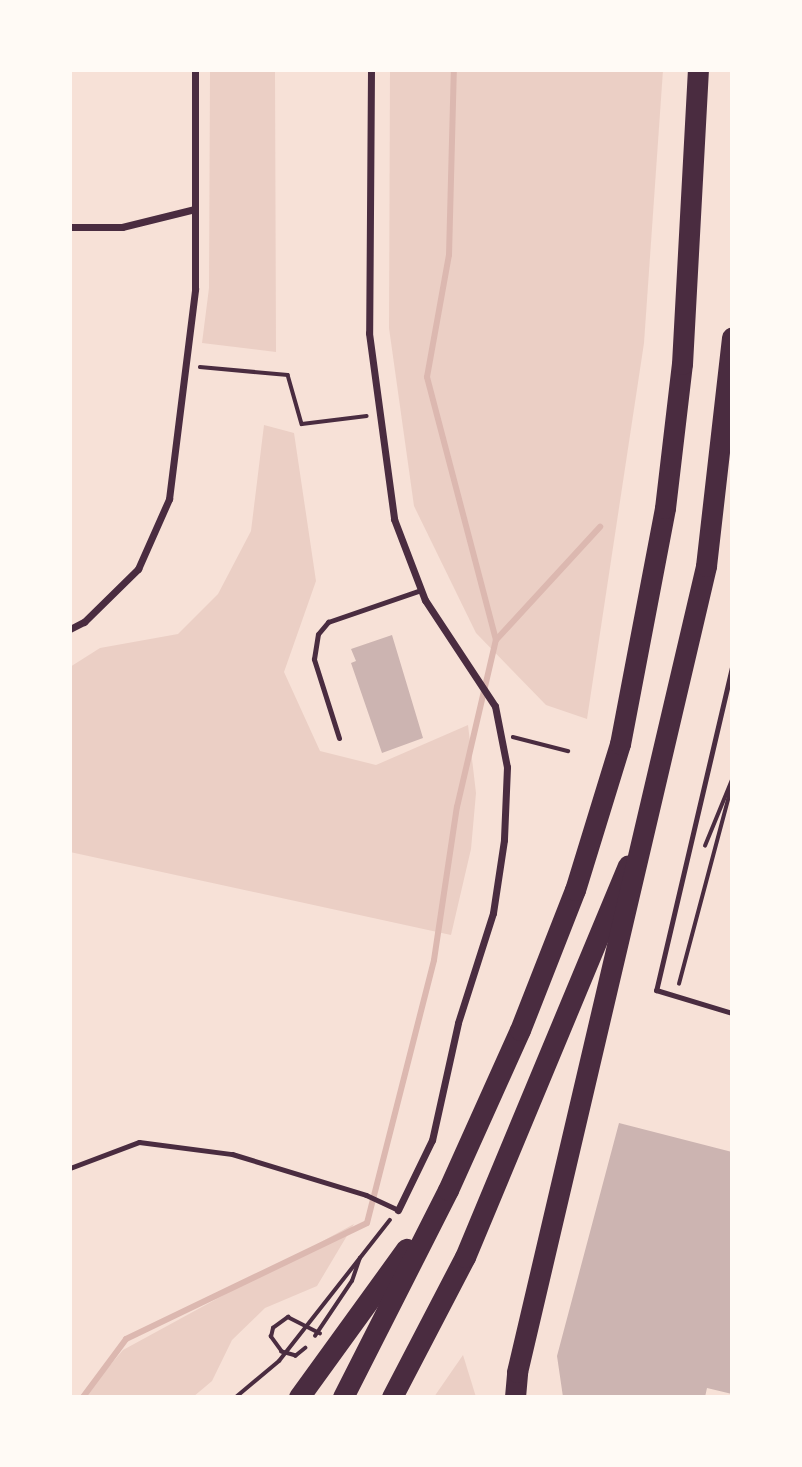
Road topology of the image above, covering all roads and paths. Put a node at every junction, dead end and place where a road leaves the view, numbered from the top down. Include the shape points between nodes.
1 (195, 70) edge
2 (371, 70) edge
3 (698, 70) edge
4 (195, 209) junction
5 (70, 227) edge
6 (732, 337) edge
7 (185, 365) junction
8 (380, 415) junction
9 (421, 590) junction
10 (70, 629) edge
11 (732, 667) edge
12 (339, 738) dead end
13 (501, 740) junction
14 (568, 751) dead end
15 (732, 785) edge
16 (653, 806) junction
17 (676, 997) junction
18 (732, 1013) edge
19 (70, 1168) edge
20 (448, 1190) junction
21 (398, 1210) junction
22 (360, 1258) junction
23 (296, 1356) dead end
24 (236, 1397) edge
25 (299, 1397) edge
26 (343, 1397) edge
27 (391, 1397) edge
28 (515, 1397) edge

1 - 4 street
2 - 8 street via 369,333
3 - 20 highway via 682,364 665,508 620,744 570,902 520,1030
4 - 5 street via 122,227
4 - 7 street via 195,289
6 - 16 highway via 706,566
7 - 8 path via 288,375 302,424
7 - 10 street via 169,499 138,569 84,622
8 - 9 street via 394,519
9 - 12 lane via 328,622 318,634 314,659
9 - 13 street via 495,706
11 - 17 lane via 656,990
13 - 14 path via 518,736
13 - 21 street via 507,767 504,841 493,913 458,1023 432,1140
15 - 17 path
16 - 27 highway via 465,1257
16 - 28 highway via 526,1333
17 - 18 lane
19 - 21 lane via 138,1142 232,1154 366,1195
20 - 25 highway
20 - 26 highway
21 - 22 path
22 - 23 path via 352,1281
22 - 24 path via 279,1361

